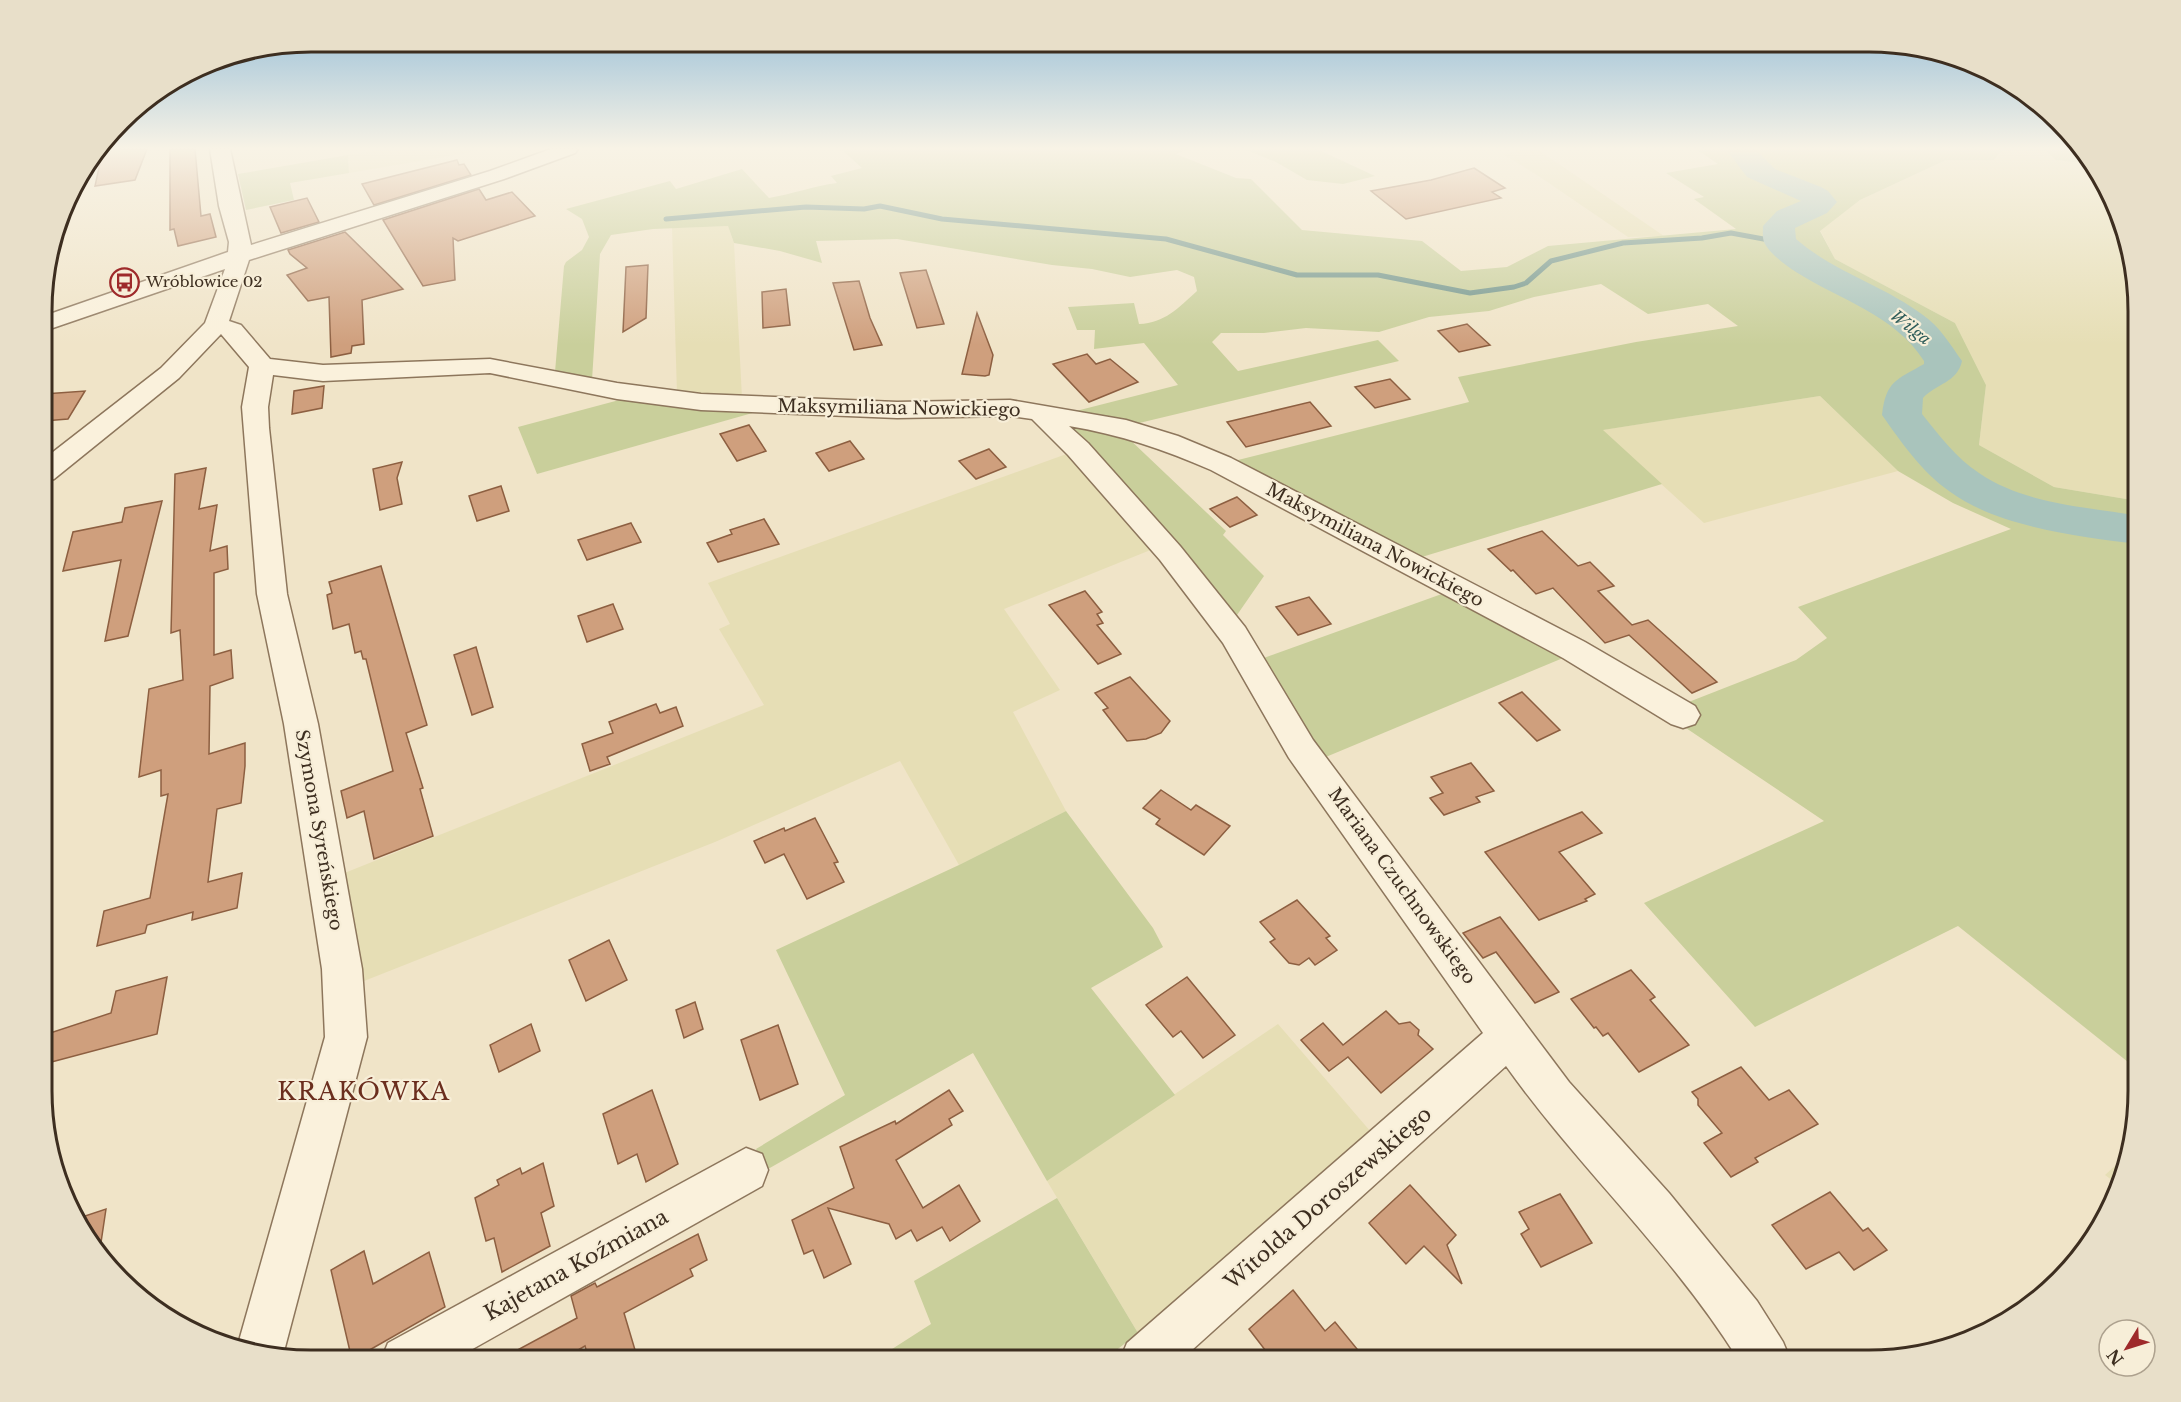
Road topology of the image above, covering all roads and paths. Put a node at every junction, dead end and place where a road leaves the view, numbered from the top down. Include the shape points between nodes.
1 (232, 214) edge
2 (374, 214) edge
3 (239, 256) junction
4 (52, 321) edge
5 (216, 325) junction
6 (262, 366) junction
7 (1040, 413) junction
8 (52, 467) edge
9 (1683, 715) dead end
10 (1511, 1035) junction
11 (746, 1170) dead end
12 (262, 1345) edge
13 (423, 1350) edge
14 (1155, 1350) edge
15 (1760, 1350) edge

1 - 3 street via 240,242
2 - 3 street
3 - 4 street
3 - 5 street
5 - 6 street via 232,330
5 - 8 street via 170,373
6 - 7 street, Maksymiliana Nowickiego via 323,373 490,366 617,391 701,402 897,410 1010,408
6 - 12 street, Szymona Syreńskiego via 255,407 272,594 301,724 342,969 346,1037
7 - 9 street, Maksymiliana Nowickiego via 1117,426 1221,464 1574,650
7 - 10 street, Mariana Czuchnowskiego via 1078,449 1170,553 1227,626 1301,749
10 - 14 street, Witolda Doroszewskiego
10 - 15 street, Mariana Czuchnowskiego via 1554,1097 1653,1209 1740,1318
11 - 13 street, Kajetana Koźmiana

